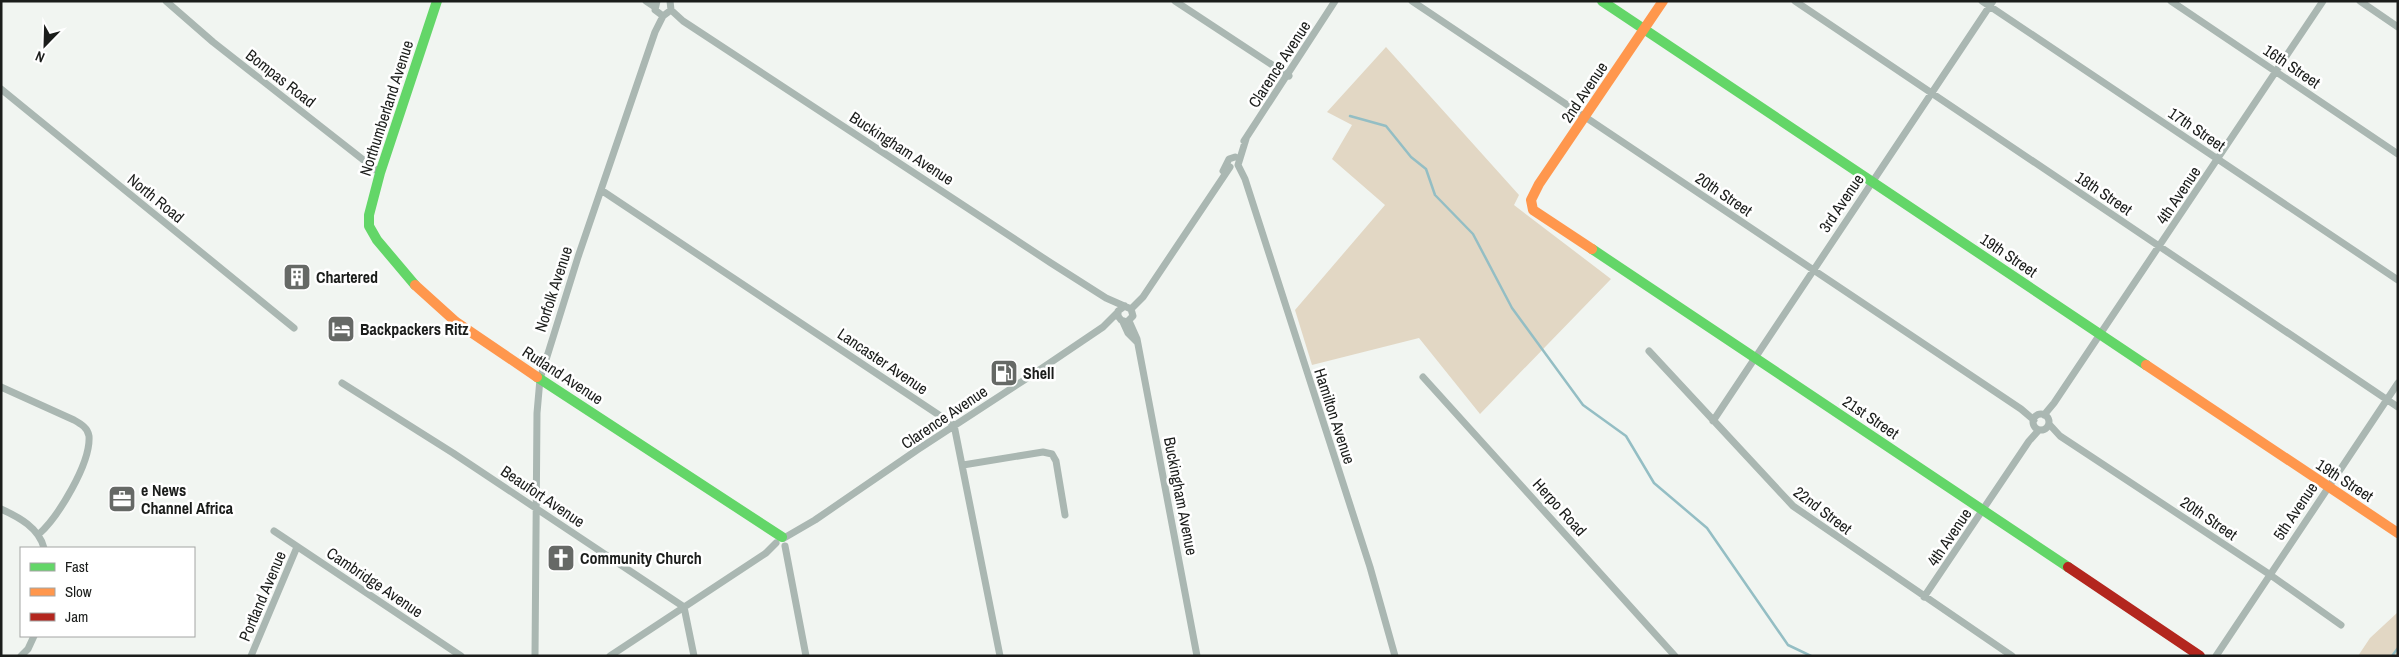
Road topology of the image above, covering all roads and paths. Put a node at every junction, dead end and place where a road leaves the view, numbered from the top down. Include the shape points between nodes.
1 (166, 1) edge
2 (437, 1) edge
3 (646, 1) edge
4 (1174, 1) edge
5 (1412, 1) edge
6 (1602, 1) edge
7 (1663, 1) edge
8 (1795, 1) edge
9 (1982, 1) edge
10 (2171, 1) edge
11 (2323, 1) edge
12 (2360, 1) edge
13 (1334, 2) edge
14 (1991, 4) edge
15 (665, 8) edge
16 (2398, 27) edge
17 (1644, 30) junction
18 (2276, 72) junction
19 (1289, 76) junction
20 (1, 89) edge
21 (1931, 93) junction
22 (1584, 118) junction
23 (2398, 154) edge
24 (2218, 160) junction
25 (1234, 163) junction
26 (380, 173) junction
27 (1872, 181) junction
28 (601, 190) junction
29 (1531, 200) joint
30 (369, 226) joint
31 (2159, 247) junction
32 (1813, 269) junction
33 (2398, 280) edge
34 (1125, 315) junction
35 (294, 328) dead end
36 (2100, 334) junction
37 (1648, 351) dead end
38 (1755, 357) junction
39 (1423, 377) dead end
40 (540, 379) junction
41 (342, 383) dead end
42 (2398, 383) edge
43 (1, 387) edge
44 (2387, 400) junction
45 (2398, 407) edge
46 (1713, 421) junction
47 (2041, 422) junction
48 (954, 425) junction
49 (963, 465) junction
50 (2327, 487) junction
51 (536, 508) junction
52 (1, 509) edge
53 (1984, 510) junction
54 (1065, 515) dead end
55 (274, 531) dead end
56 (2398, 533) edge
57 (39, 534) junction
58 (781, 543) junction
59 (44, 547) edge
60 (297, 547) junction
61 (2269, 574) junction
62 (1924, 597) junction
63 (684, 606) junction
64 (2341, 626) dead end
65 (34, 637) edge
66 (456, 654) edge
67 (21, 656) edge
68 (251, 656) edge
69 (535, 656) edge
70 (610, 656) edge
71 (694, 656) edge
72 (806, 656) edge
73 (1000, 656) edge
74 (1198, 656) edge
75 (1395, 656) edge
76 (1675, 656) edge
77 (2012, 656) edge
78 (2200, 656) edge
79 (2216, 656) edge

1 - 26 street, Bompas Road via 213,42
2 - 26 street, Northumberland Avenue
3 - 15 street, Buckingham Avenue
4 - 19 street
5 - 22 street, 20th Street
6 - 17 street, 19th Street
7 - 17 street, 2nd Avenue
8 - 21 street, 18th Street
9 - 14 street, 17th Street
10 - 18 street, 16th Street
11 - 18 street, 4th Avenue
12 - 16 street
13 - 19 street, Clarence Avenue
14 - 21 street, 3rd Avenue
14 - 24 street, 17th Street
15 - 28 street, Norfolk Avenue
15 - 34 street, Buckingham Avenue via 1106,298
17 - 22 street, 2nd Avenue
17 - 27 street, 19th Street
18 - 23 street, 16th Street
18 - 24 street, 4th Avenue
19 - 25 street, Clarence Avenue via 1246,139
20 - 35 street, North Road
21 - 27 street, 3rd Avenue
21 - 31 street, 18th Street
22 - 29 street, 2nd Avenue
22 - 32 street, 20th Street
24 - 31 street, 4th Avenue
24 - 33 street, 17th Street
25 - 34 street, Clarence Avenue via 1220,179 1143,297
25 - 75 street, Hamilton Avenue via 1246,186 1370,567
26 - 30 street, Northumberland Avenue
27 - 32 street, 3rd Avenue
27 - 36 street, 19th Street
28 - 40 street, Norfolk Avenue
28 - 48 street, Lancaster Avenue
29 - 38 street, 21st Street via 1537,214
30 - 40 street, Rutland Avenue via 396,265 433,303
31 - 36 street, 4th Avenue
31 - 44 street, 18th Street
32 - 38 street, 3rd Avenue
32 - 47 street, 20th Street
34 - 48 street, Clarence Avenue
34 - 74 street, Buckingham Avenue via 1137,342
36 - 47 street, 4th Avenue
36 - 50 street, 19th Street
37 - 46 street, 22nd Street
38 - 46 street, 3rd Avenue
38 - 53 street, 21st Street
39 - 76 street, Herpo Road
40 - 51 street, Norfolk Avenue via 536,413
40 - 58 street, Rutland Avenue via 762,525
41 - 51 street, Beaufort Avenue
42 - 44 street, 5th Avenue
43 - 57 street via 85,426 89,436 86,456 62,506
44 - 45 street, 18th Street
44 - 50 street, 5th Avenue
46 - 62 street, 22nd Street via 1793,506
47 - 53 street, 4th Avenue
47 - 61 street, 20th Street
48 - 49 street
48 - 58 street, Clarence Avenue
49 - 54 street via 1043,452 1052,454
49 - 73 street
50 - 56 street, 19th Street
50 - 61 street, 5th Avenue
51 - 63 street, Beaufort Avenue
51 - 69 street, Norfolk Avenue
52 - 57 street
53 - 62 street, 4th Avenue
53 - 78 street, 21st Street
55 - 60 street, Cambridge Avenue
57 - 59 street
58 - 63 street, Clarence Avenue
58 - 72 street, Rutland Avenue via 788,560
60 - 66 street, Cambridge Avenue
60 - 68 street, Portland Avenue
61 - 64 street, 20th Street
61 - 79 street, 5th Avenue
62 - 77 street, 22nd Street
63 - 70 street, Clarence Avenue
63 - 71 street
65 - 67 street via 28,650

